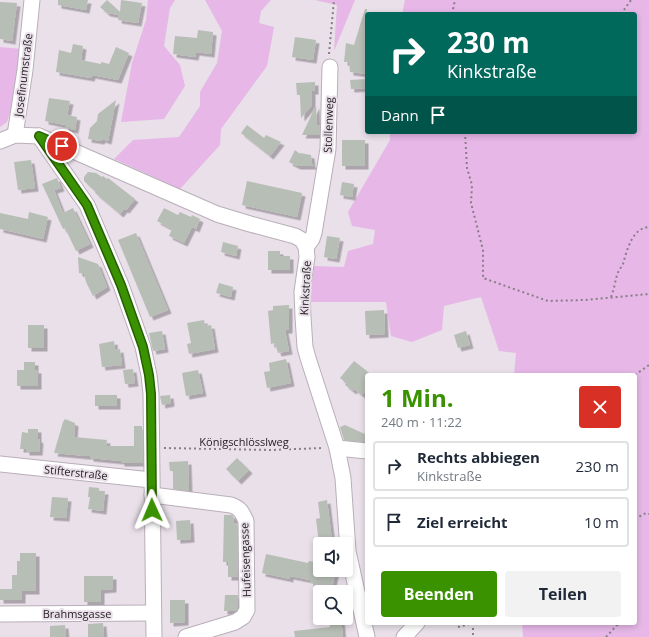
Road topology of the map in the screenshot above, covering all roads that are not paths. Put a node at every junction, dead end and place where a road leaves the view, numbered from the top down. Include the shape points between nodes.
1 (32, 0) edge
2 (330, 67) road end
3 (14, 135) junction
4 (39, 136) junction
5 (0, 141) edge
6 (306, 247) junction
7 (337, 448) junction
8 (365, 451) edge
9 (0, 464) edge
10 (151, 480) junction
11 (152, 495) junction
12 (153, 613) junction
13 (0, 614) edge
14 (415, 625) edge
15 (154, 637) edge
16 (186, 637) edge
17 (367, 637) edge
18 (404, 637) edge

1 - 3 street, Josefinumstraße via 25,70
2 - 6 street, Stollenweg via 328,149 314,233
3 - 4 street, Kinkstraße
3 - 5 street
4 - 6 street, Kinkstraße via 217,214 295,236 302,240
4 - 10 street via 87,205 121,285 143,347 151,394
6 - 7 street, Kinkstraße via 302,292 306,347
7 - 8 street
7 - 17 street, Kinkstraße via 348,551
9 - 10 street, Stifterstraße
10 - 11 street
11 - 12 street
11 - 16 street, Hufeisengasse via 231,505 242,512 246,522 247,610 243,617 235,622
12 - 13 street, Brahmsgasse
12 - 15 street
14 - 18 street

